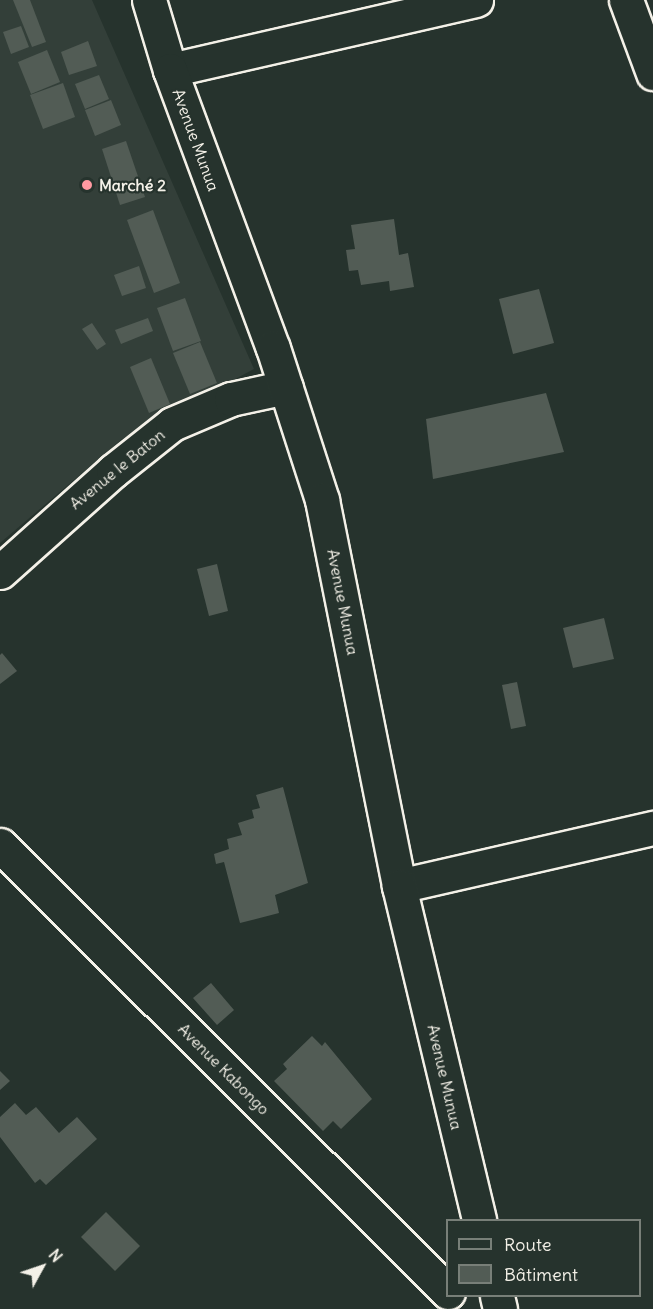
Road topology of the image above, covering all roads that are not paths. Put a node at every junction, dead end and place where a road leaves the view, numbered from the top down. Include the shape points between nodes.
1 (149, 0) edge
2 (476, 0) edge
3 (626, 0) edge
4 (170, 70) junction
5 (653, 73) edge
6 (286, 387) junction
7 (0, 572) edge
8 (653, 828) edge
9 (0, 845) edge
10 (399, 886) junction
11 (479, 1219) edge
12 (446, 1291) edge
13 (452, 1297) edge
14 (465, 1309) edge

1 - 4 street, Avenue Munua
2 - 4 street
3 - 5 street
4 - 6 street, Avenue Munua
6 - 7 street, Avenue le Baton via 231,399 172,424
6 - 10 street, Avenue Munua via 322,500
8 - 10 street
9 - 12 street, Avenue Kabongo
10 - 11 street, Avenue Munua
13 - 14 street

